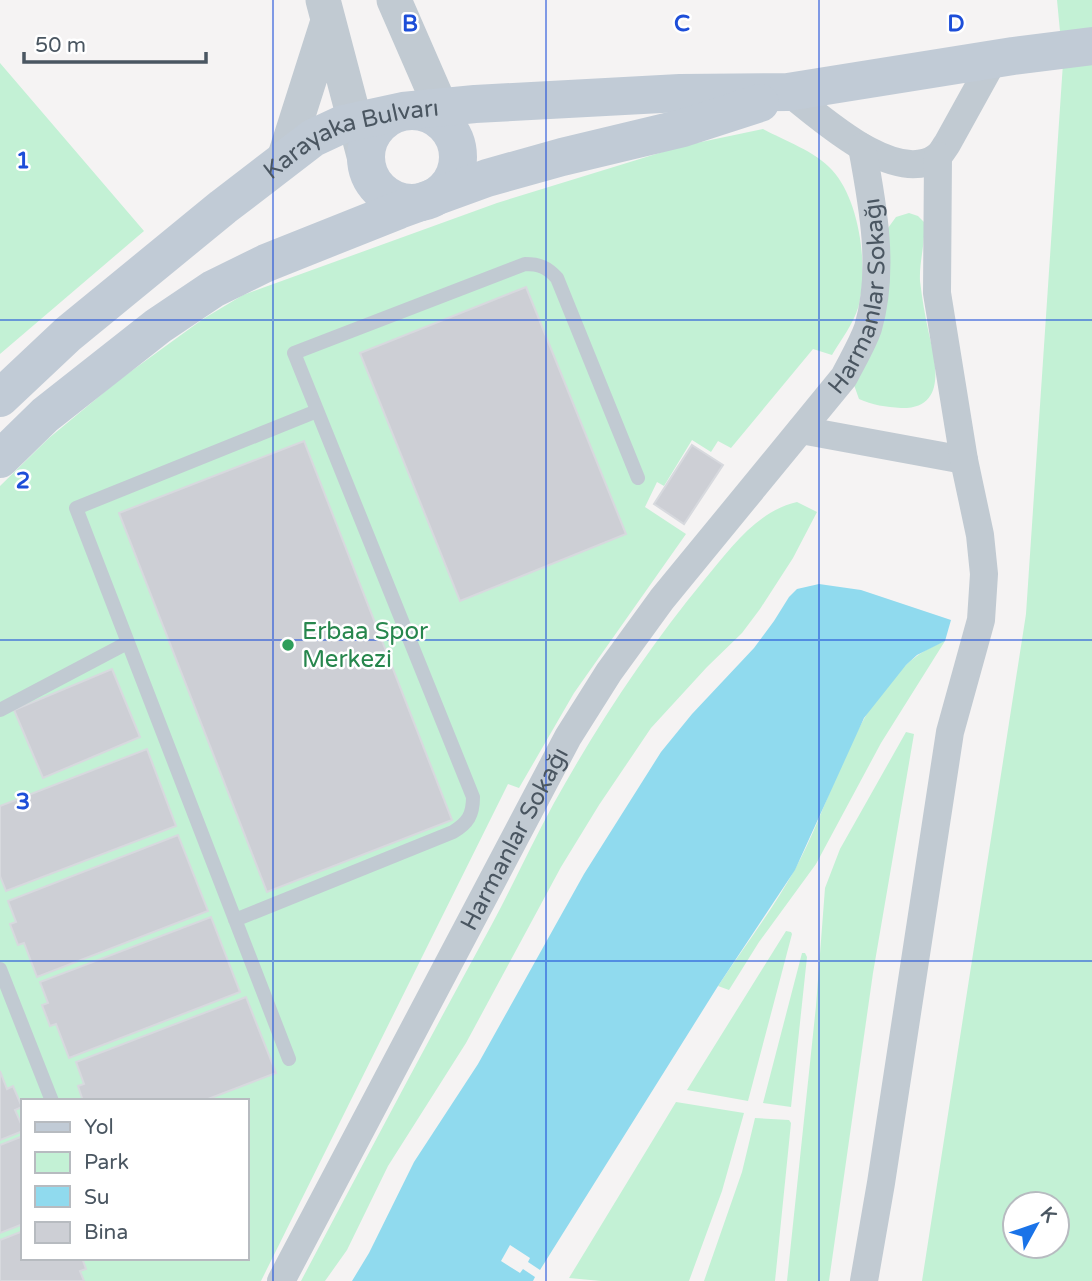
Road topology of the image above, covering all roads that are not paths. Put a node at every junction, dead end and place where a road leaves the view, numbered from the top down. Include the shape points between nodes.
1 (325, 11) edge
2 (400, 14) edge
3 (1092, 46) edge
4 (1004, 57) junction
5 (788, 92) junction
6 (443, 115) junction
7 (357, 121) junction
8 (862, 148) junction
9 (938, 156) junction
10 (284, 159) junction
11 (367, 167) junction
12 (426, 200) junction
13 (0, 398) edge
14 (317, 411) junction
15 (801, 430) junction
16 (0, 459) edge
17 (964, 460) junction
18 (638, 478) dead end
19 (127, 643) junction
20 (0, 710) edge
21 (235, 920) junction
22 (0, 969) edge
23 (289, 1059) dead end
24 (51, 1099) edge
25 (281, 1281) edge
26 (864, 1281) edge

1 - 7 street
1 - 10 street
2 - 6 street
3 - 4 main road, Karayaka Bulvarı
4 - 5 main road, Karayaka Bulvarı
4 - 9 street
5 - 6 main road, Karayaka Bulvarı via 680,93
5 - 8 street
5 - 12 main road, Karayaka Bulvarı via 683,128 524,167
6 - 7 main road, Karayaka Bulvarı
6 - 11 main road via 383,121 369,141
6 - 12 main road via 458,162 445,189
7 - 10 main road, Karayaka Bulvarı via 328,130
7 - 11 street
8 - 9 street via 906,163
8 - 15 street, Harmanlar Sokağı via 872,199 876,260 867,329 844,377
9 - 17 street via 936,293
10 - 13 main road, Karayaka Bulvarı via 68,334
11 - 12 main road via 377,187 389,196 411,203
12 - 16 main road, Karayaka Bulvarı via 266,263 213,289 93,376
14 - 18 lane via 294,353 525,264 537,264 557,278
14 - 19 lane via 76,508
14 - 21 lane via 473,797 473,811 466,824 453,832
15 - 17 street
15 - 25 street, Harmanlar Sokağı via 662,598 568,737
17 - 26 street via 980,535 984,574 981,620 950,732
19 - 20 lane
19 - 21 lane
21 - 23 lane
22 - 24 lane

